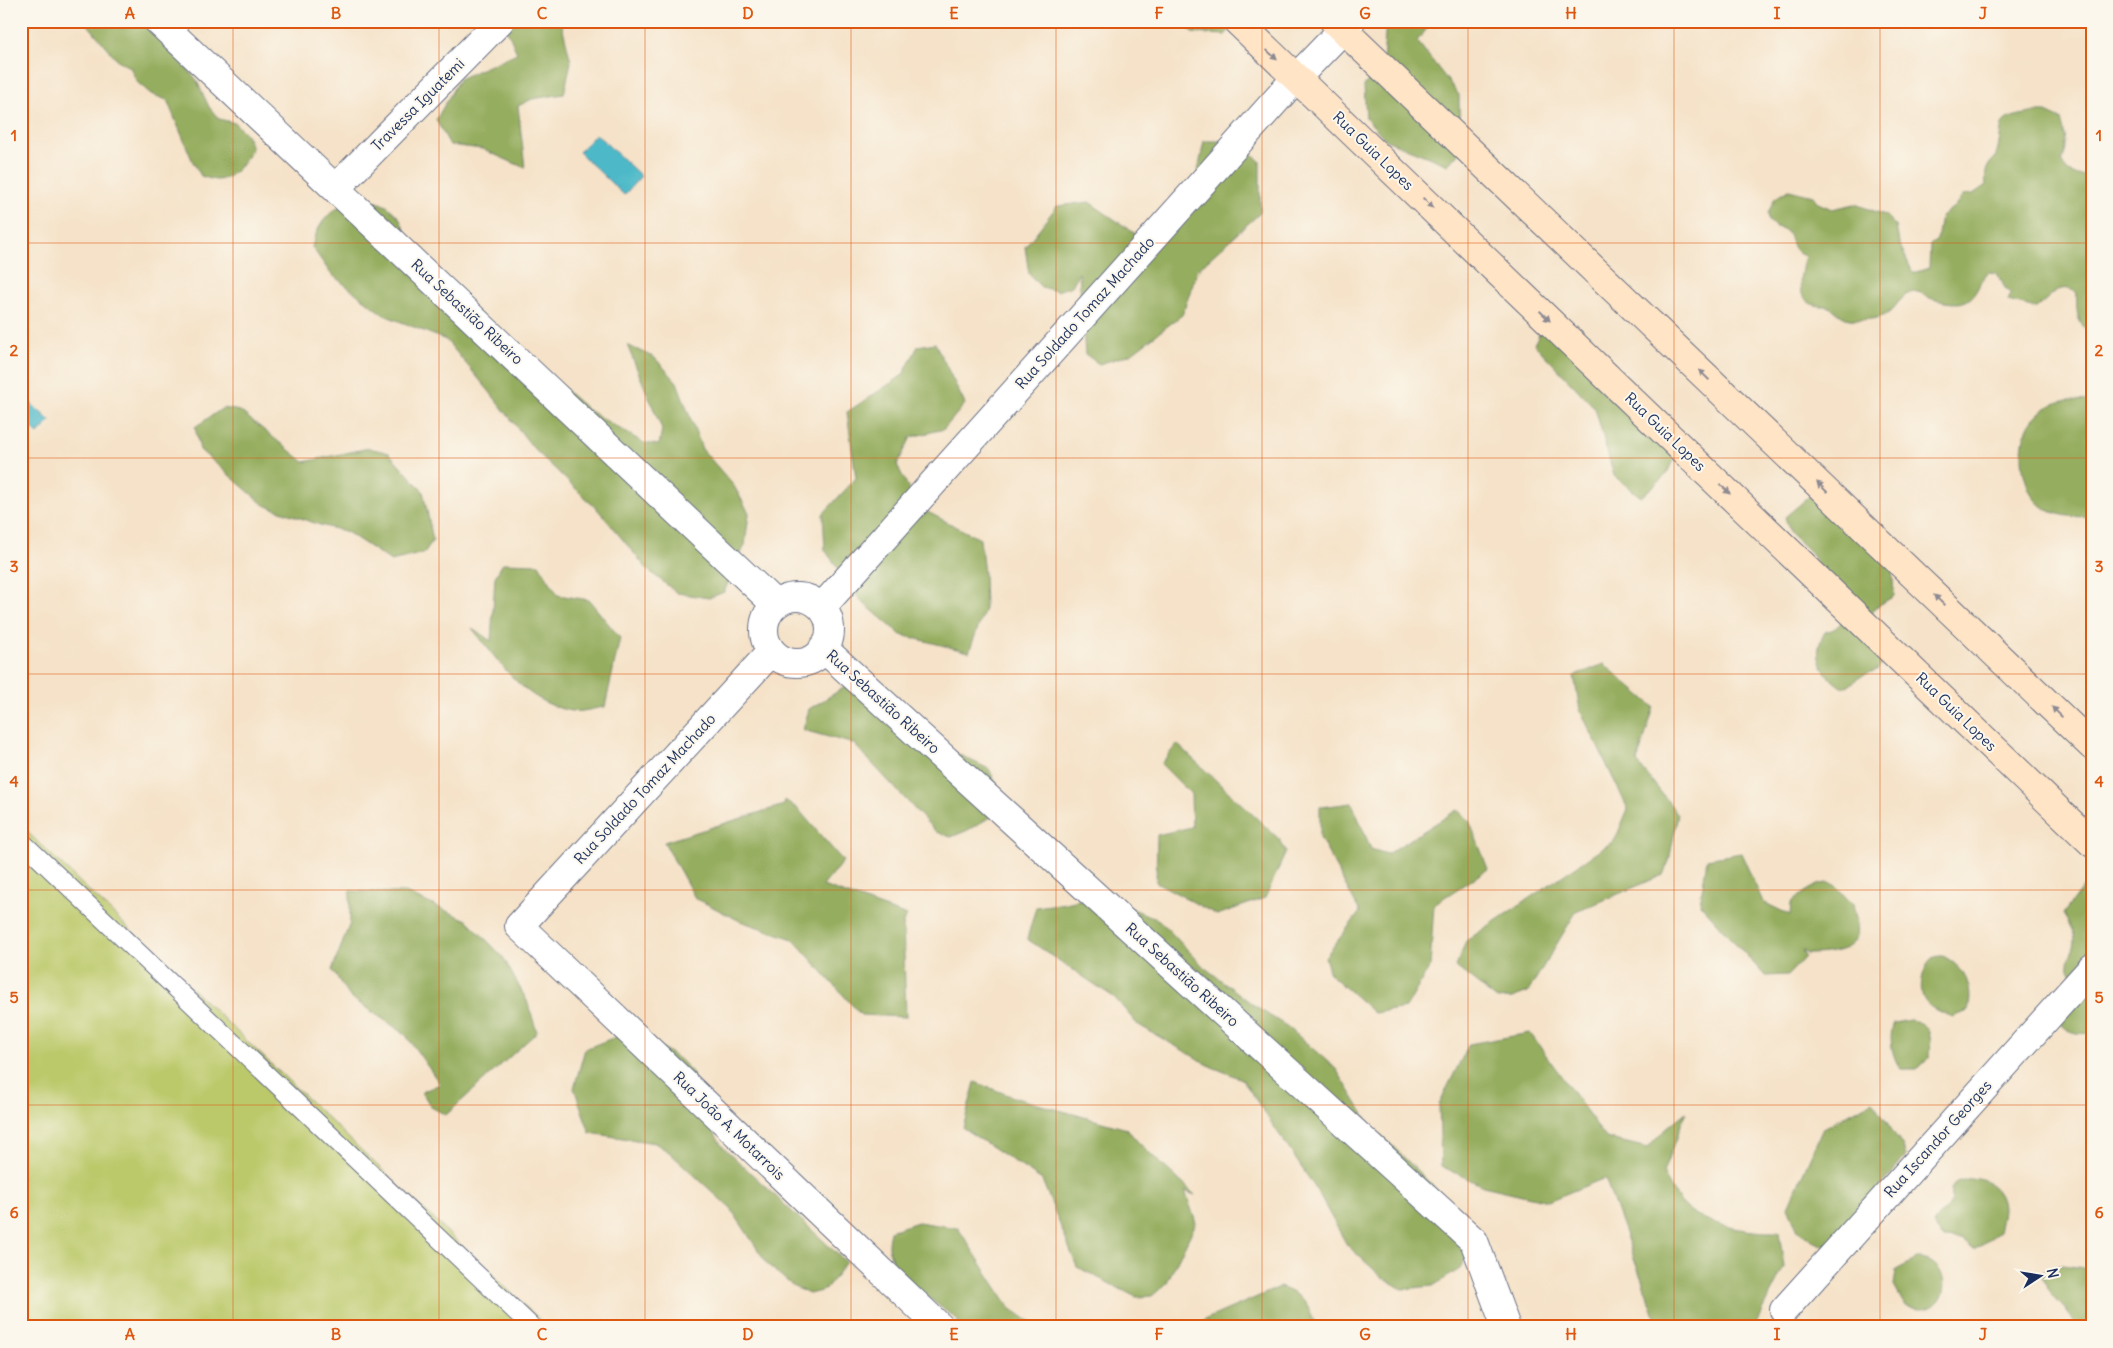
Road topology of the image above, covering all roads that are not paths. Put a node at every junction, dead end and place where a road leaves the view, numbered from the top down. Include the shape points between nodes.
1 (158, 21) edge
2 (500, 21) edge
3 (1237, 21) edge
4 (1343, 24) edge
5 (1297, 78) junction
6 (336, 188) junction
7 (775, 604) junction
8 (822, 607) junction
9 (824, 648) junction
10 (771, 652) junction
11 (2092, 746) edge
12 (21, 841) edge
13 (2092, 842) edge
14 (519, 926) joint
15 (2092, 968) edge
16 (1784, 1310) dead end
17 (532, 1327) edge
18 (940, 1327) edge
19 (1506, 1327) edge

1 - 6 street, Rua Sebastião Ribeiro
2 - 6 street, Travessa Iguatemi
3 -> 5 main road, Rua Guia Lopes
4 - 5 street, Rua Soldado Tomaz Machado
11 -> 4 main road
5 - 8 street, Rua Soldado Tomaz Machado
5 -> 13 main road, Rua Guia Lopes
6 - 7 street, Rua Sebastião Ribeiro
7 - 8 street via 790,597 808,598
7 - 10 street via 765,619 764,636
8 - 9 street via 830,623
9 - 10 street via 819,655 803,663 786,661
9 - 19 street, Rua Sebastião Ribeiro via 1474,1241
10 - 14 street, Rua Soldado Tomaz Machado
12 - 17 lane
14 - 18 street, Rua João A. Motarrois
15 - 16 street, Rua Iscandor Georges

